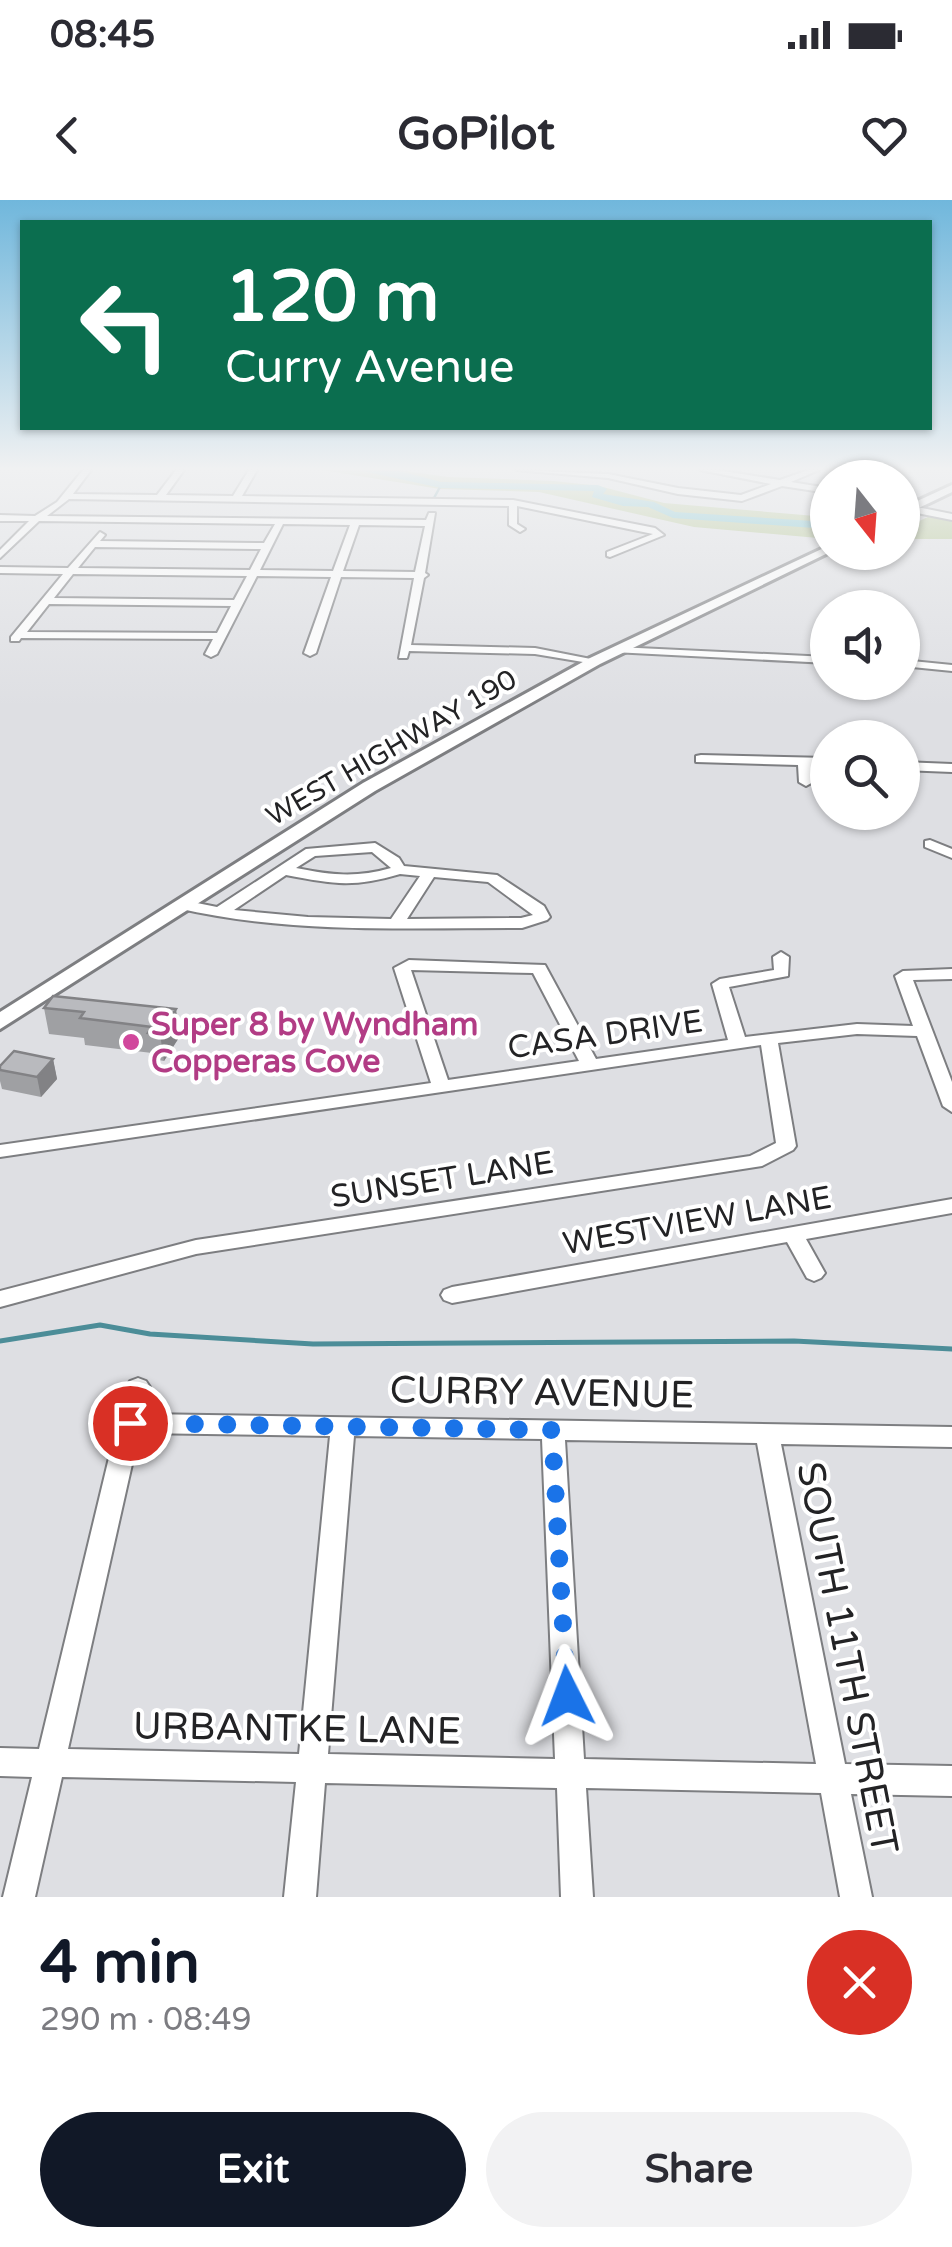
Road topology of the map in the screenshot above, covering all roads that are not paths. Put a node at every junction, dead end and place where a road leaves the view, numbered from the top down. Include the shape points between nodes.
1 (88, 549) edge
2 (264, 549) edge
3 (346, 549) edge
4 (426, 549) edge
5 (622, 549) edge
6 (610, 554) dead end
7 (810, 558) edge
8 (0, 570) edge
9 (70, 571) junction
10 (252, 573) junction
11 (339, 574) junction
12 (422, 575) junction
13 (45, 601) junction
14 (237, 604) junction
15 (220, 636) junction
16 (616, 650) junction
17 (310, 653) dead end
18 (211, 654) dead end
19 (810, 659) edge
20 (594, 661) junction
21 (920, 665) edge
22 (952, 668) edge
23 (701, 759) dead end
24 (804, 761) junction
25 (810, 761) edge
26 (920, 767) edge
27 (952, 768) edge
28 (806, 782) dead end
29 (930, 844) dead end
30 (952, 854) edge
31 (282, 870) junction
32 (398, 870) junction
33 (431, 871) junction
34 (182, 905) junction
35 (218, 913) junction
36 (397, 922) junction
37 (781, 957) dead end
38 (952, 974) edge
39 (38, 997) junction
40 (0, 1006) edge
41 (0, 1022) edge
42 (923, 1031) junction
43 (769, 1040) junction
44 (738, 1044) junction
45 (591, 1067) junction
46 (442, 1088) junction
47 (952, 1106) edge
48 (0, 1151) edge
49 (952, 1206) edge
50 (792, 1233) junction
51 (814, 1273) dead end
52 (452, 1295) dead end
53 (0, 1299) edge
54 (138, 1387) dead end
55 (130, 1423) junction
56 (343, 1426) junction
57 (552, 1430) junction
58 (767, 1432) junction
59 (952, 1438) edge
60 (0, 1762) edge
61 (50, 1762) junction
62 (313, 1770) junction
63 (571, 1772) junction
64 (832, 1778) junction
65 (952, 1781) edge
66 (18, 1897) edge
67 (300, 1897) edge
68 (577, 1897) edge
69 (856, 1897) edge

1 - 9 street
2 - 10 street
3 - 11 street
4 - 12 street
5 - 6 street
7 - 16 main road, WEST HIGHWAY 190
8 - 9 street
9 - 10 street
9 - 13 street
10 - 11 street
10 - 14 street
11 - 12 street
11 - 17 street
12 - 20 street via 404,652 536,651
13 - 14 street
13 - 15 street via 15,639
14 - 15 street
15 - 18 street
16 - 19 street
16 - 20 main road, WEST HIGHWAY 190
20 - 34 main road, WEST HIGHWAY 190 via 368,787
21 - 22 street
23 - 24 street
24 - 25 street
24 - 28 street
26 - 27 street
29 - 30 street
31 - 32 street via 364,880
31 - 32 street via 312,852 360,846 384,852
31 - 35 street
32 - 33 street
33 - 36 street
33 - 36 street via 503,883 542,918
34 - 35 street
34 - 39 main road, WEST HIGHWAY 190
35 - 36 street
37 - 44 street via 782,972 720,984
38 - 42 street via 904,974
39 - 40 main road
39 - 41 main road, WEST HIGHWAY 190
42 - 43 street, CASA DRIVE via 856,1029
42 - 47 street
43 - 44 street, CASA DRIVE
43 - 53 street, SUNSET LANE via 786,1146 755,1162 196,1247
44 - 45 street, CASA DRIVE
45 - 46 street, CASA DRIVE
45 - 46 street via 539,968 409,965 403,973
46 - 48 street, CASA DRIVE
49 - 50 street, WESTVIEW LANE
50 - 51 street
50 - 52 street, WESTVIEW LANE
54 - 55 street
55 - 56 street, CURRY AVENUE
55 - 61 street
56 - 57 street, CURRY AVENUE
56 - 62 street
57 - 58 street, CURRY AVENUE
57 - 63 street
58 - 59 street, CURRY AVENUE
58 - 64 street, SOUTH 11TH STREET
60 - 61 street, URBANTKE LANE
61 - 62 street, URBANTKE LANE
61 - 66 street
62 - 63 street, URBANTKE LANE
62 - 67 street
63 - 64 street, URBANTKE LANE
63 - 68 street
64 - 65 street, URBANTKE LANE
64 - 69 street, SOUTH 11TH STREET

